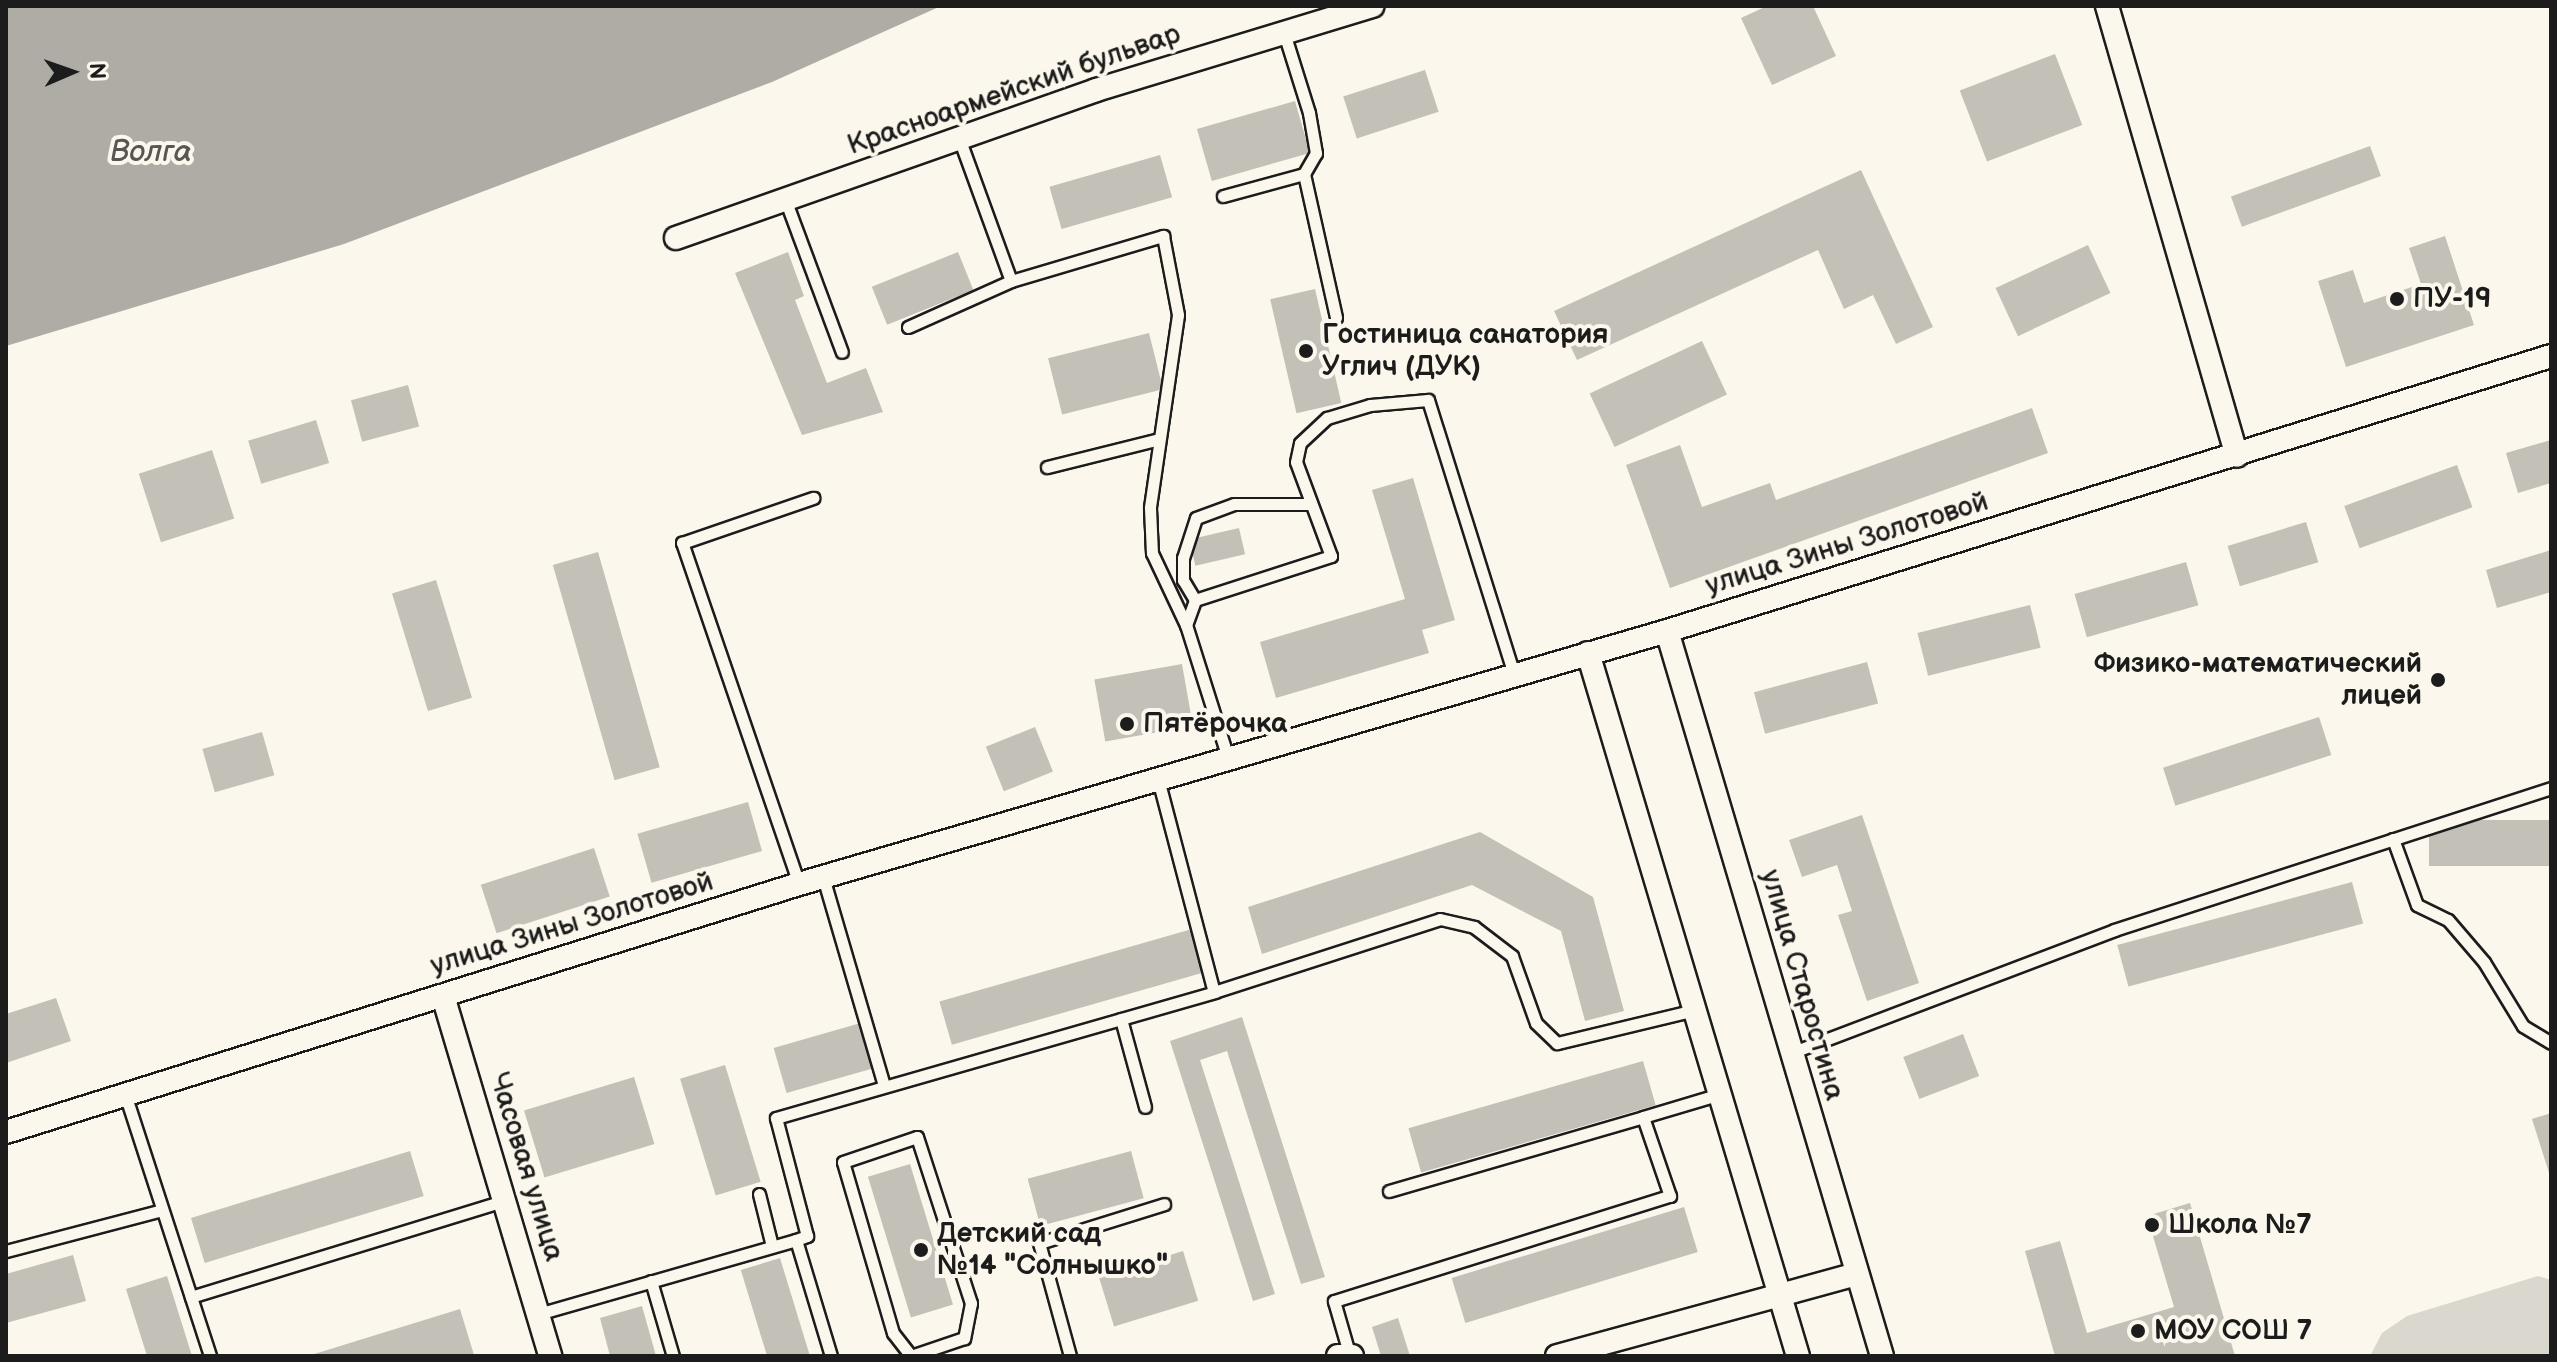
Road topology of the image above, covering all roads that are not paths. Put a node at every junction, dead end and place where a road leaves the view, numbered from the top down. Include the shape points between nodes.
1 (1373, 6) edge
2 (2107, 6) edge
3 (1284, 33) junction
4 (959, 138) junction
5 (1304, 174) junction
6 (1223, 196) dead end
7 (785, 199) junction
8 (676, 238) dead end
9 (1011, 281) junction
10 (1336, 317) dead end
11 (908, 327) dead end
12 (842, 352) dead end
13 (2551, 356) edge
14 (1159, 439) junction
15 (2237, 456) junction
16 (1047, 467) dead end
17 (813, 498) dead end
18 (1311, 504) junction
19 (1195, 600) junction
20 (1186, 625) junction
21 (1667, 631) junction
22 (1588, 653) junction
23 (1514, 674) junction
24 (1228, 758) junction
25 (1158, 779) junction
26 (2551, 788) edge
27 (2393, 839) junction
28 (823, 877) junction
29 (799, 884) junction
30 (1214, 992) junction
31 (443, 996) junction
32 (1694, 1010) junction
33 (1121, 1019) junction
34 (2551, 1043) edge
35 (1791, 1053) junction
36 (884, 1085) junction
37 (124, 1093) junction
38 (1720, 1094) junction
39 (1145, 1107) dead end
40 (1643, 1117) junction
41 (6, 1132) edge
42 (1389, 1191) dead end
43 (759, 1194) dead end
44 (505, 1201) junction
45 (1164, 1204) dead end
46 (162, 1210) junction
47 (796, 1240) junction
48 (772, 1246) junction
49 (6, 1251) edge
50 (1857, 1274) junction
51 (651, 1281) junction
52 (1780, 1296) junction
53 (191, 1297) junction
54 (538, 1314) junction
55 (1346, 1355) edge
56 (210, 1356) edge
57 (550, 1356) edge
58 (673, 1356) edge
59 (831, 1356) edge
60 (911, 1356) edge
61 (1070, 1356) edge
62 (1557, 1356) edge
63 (1798, 1356) edge
64 (1882, 1356) edge

1 - 3 street, Красноармейский бульвар
2 - 15 street
3 - 4 street, Красноармейский бульвар
3 - 5 lane via 1316,153
4 - 7 street, Красноармейский бульвар
4 - 9 lane
5 - 6 lane
5 - 10 lane
7 - 8 street, Красноармейский бульвар
7 - 12 lane
9 - 11 lane
9 - 14 lane via 1163,236 1178,315
13 - 15 street, улица Зины Золотовой
14 - 16 lane
14 - 20 lane via 1150,508 1152,553
15 - 21 street, улица Зины Золотовой
17 - 29 lane via 682,543
18 - 19 lane via 1331,556
18 - 19 lane via 1234,504 1196,518 1183,558 1183,580
18 - 23 lane via 1296,462 1311,429 1370,405 1428,400
19 - 20 lane
20 - 24 lane
21 - 22 street, улица Зины Золотовой
21 - 35 street, улица Старостина
22 - 23 street, улица Зины Золотовой
22 - 32 street
23 - 24 street, улица Зины Золотовой
24 - 25 street, улица Зины Золотовой
25 - 28 street, улица Зины Золотовой
25 - 30 lane
26 - 27 lane
27 - 34 lane via 2417,905 2448,920 2484,962 2523,1026
27 - 35 lane via 2114,930
28 - 29 street, улица Зины Золотовой
28 - 36 lane
29 - 31 street, улица Зины Золотовой
30 - 32 lane via 1440,919 1474,927 1512,956 1536,1023 1557,1043
30 - 33 lane
31 - 37 street, улица Зины Золотовой
31 - 44 street, Часовая улица
32 - 38 street
33 - 36 lane
33 - 39 lane
35 - 50 street, улица Старостина
36 - 47 lane via 776,1118 807,1236
37 - 41 street, улица Зины Золотовой
37 - 46 lane
38 - 40 lane
38 - 52 street
40 - 42 lane
40 - 55 lane via 1670,1196 1334,1301
43 - 48 lane
44 - 53 lane
44 - 54 street, Часовая улица
45 - 61 lane via 1039,1243
46 - 49 lane
46 - 53 lane
47 - 48 lane
47 - 59 lane
48 - 51 lane
50 - 52 street
50 - 64 street, улица Старостина
51 - 54 lane
51 - 58 lane
52 - 62 street
52 - 63 street
53 - 56 lane
54 - 57 street, Часовая улица
60 - 60 lane via 964,1338 971,1303 917,1137 843,1162 893,1333

